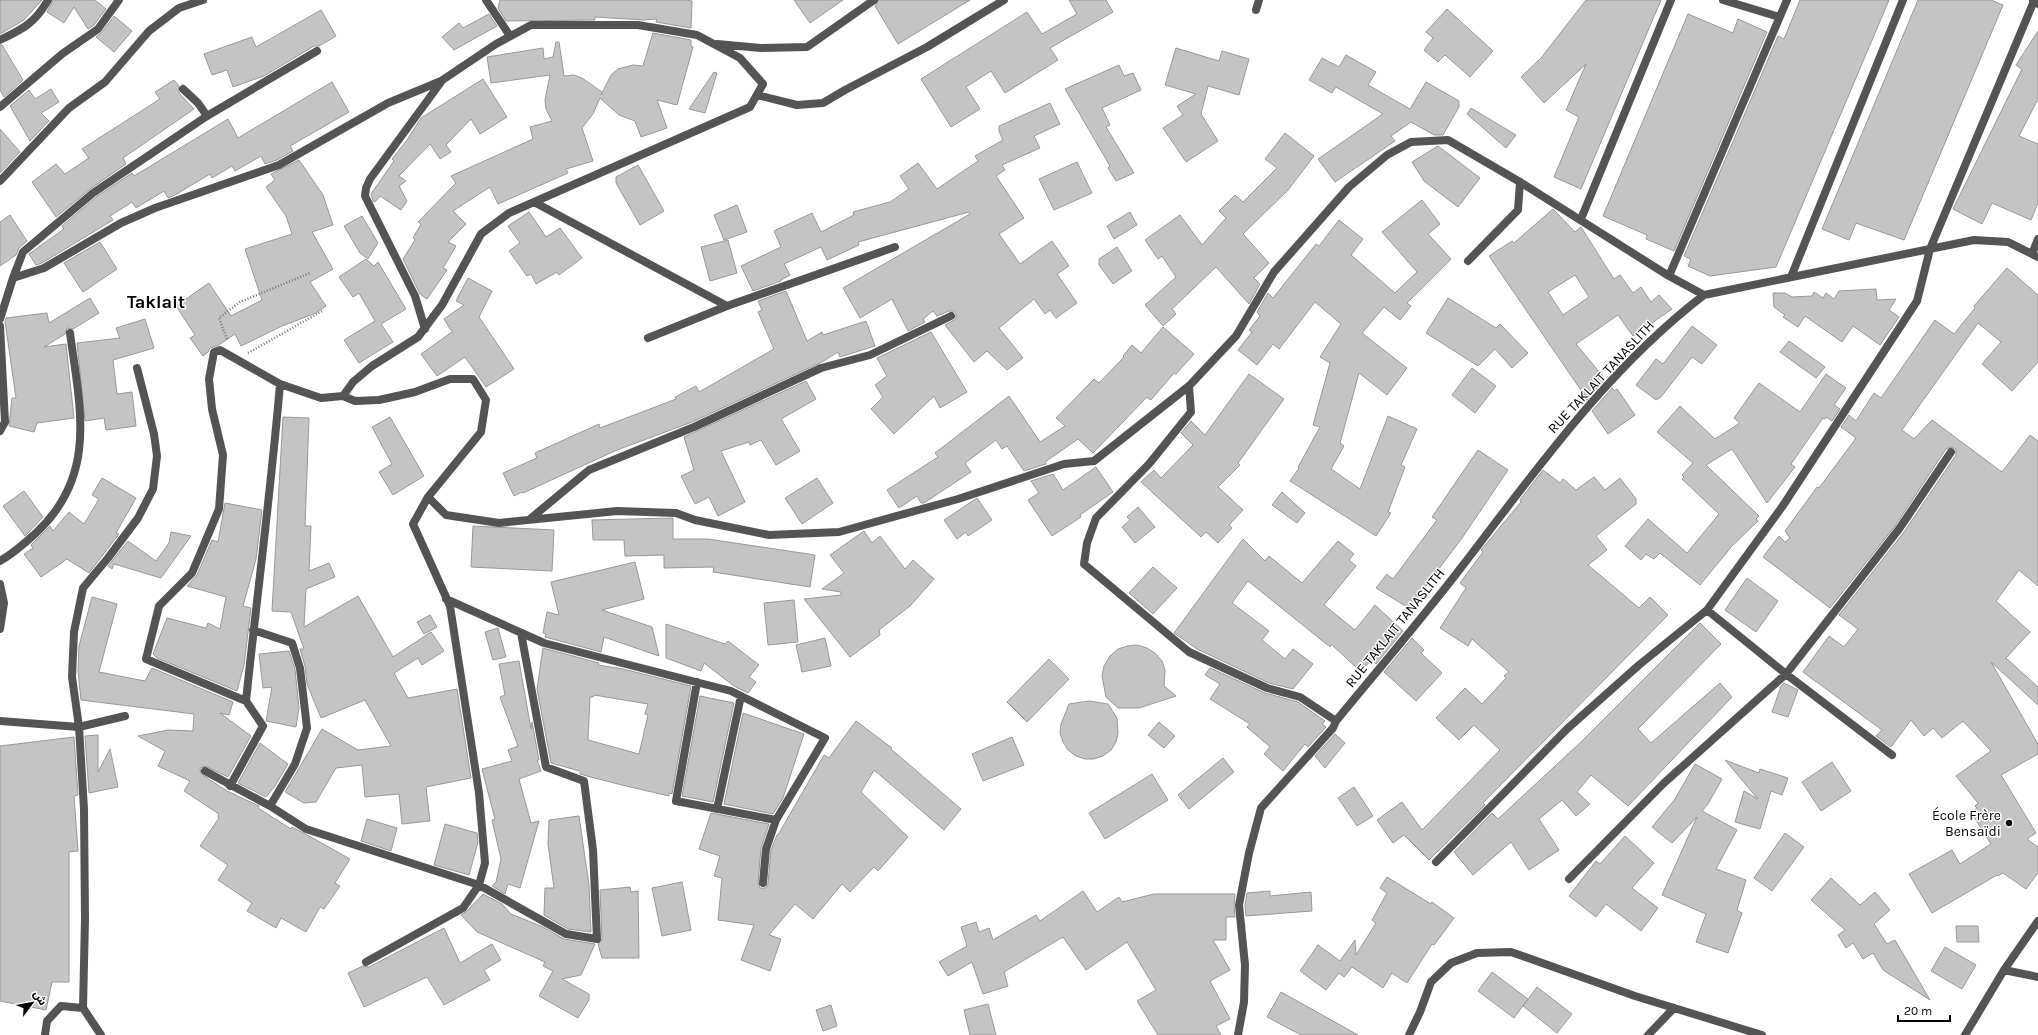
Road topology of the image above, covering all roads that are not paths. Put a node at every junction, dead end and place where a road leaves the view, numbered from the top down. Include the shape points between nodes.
1 (48, 0) edge
2 (119, 0) edge
3 (203, 0) edge
4 (486, 0) edge
5 (874, 0) edge
6 (1004, 0) edge
7 (1259, 0) edge
8 (1671, 0) edge
9 (1723, 0) edge
10 (1787, 0) edge
11 (1903, 0) edge
12 (2033, 0) edge
13 (2038, 4) edge
14 (1256, 10) dead end
15 (1780, 17) junction
16 (510, 36) junction
17 (0, 40) edge
18 (713, 43) junction
19 (317, 51) dead end
20 (441, 81) junction
21 (183, 89) dead end
22 (757, 95) junction
23 (0, 107) edge
24 (208, 116) junction
25 (0, 181) edge
26 (1520, 182) junction
27 (534, 202) junction
28 (1581, 220) junction
29 (2038, 239) edge
30 (895, 247) dead end
31 (1930, 249) junction
32 (2035, 255) edge
33 (1468, 261) dead end
34 (1670, 276) junction
35 (1791, 277) junction
36 (13, 278) junction
37 (1704, 295) junction
38 (727, 306) junction
39 (951, 316) dead end
40 (0, 319) edge
41 (0, 326) edge
42 (425, 328) junction
43 (70, 333) dead end
44 (648, 338) dead end
45 (137, 368) dead end
46 (280, 384) junction
47 (1189, 386) junction
48 (343, 396) junction
49 (0, 431) edge
50 (1951, 452) dead end
51 (428, 497) junction
52 (530, 520) junction
53 (0, 561) edge
54 (0, 584) edge
55 (446, 599) junction
56 (1707, 610) junction
57 (0, 629) edge
58 (253, 630) junction
59 (521, 633) junction
60 (1786, 674) junction
61 (697, 682) junction
62 (740, 696) junction
63 (246, 701) junction
64 (125, 716) dead end
65 (0, 721) edge
66 (1336, 722) junction
67 (79, 727) junction
68 (1892, 755) dead end
69 (205, 771) dead end
70 (230, 786) junction
71 (270, 806) junction
72 (717, 809) junction
73 (776, 820) junction
74 (1436, 862) dead end
75 (1568, 879) dead end
76 (762, 883) dead end
77 (479, 885) junction
78 (2038, 921) edge
79 (366, 962) dead end
80 (2004, 970) junction
81 (2038, 977) edge
82 (83, 1008) junction
83 (1674, 1008) junction
84 (45, 1035) edge
85 (101, 1035) edge
86 (1238, 1035) edge
87 (1409, 1035) edge
88 (1648, 1035) edge
89 (1762, 1035) edge
90 (1965, 1035) edge

1 - 17 street via 40,14 27,26
2 - 23 street via 98,29 62,54
3 - 25 street via 179,8 149,31 105,82 69,108
4 - 16 street
5 - 18 street via 807,47 761,48
6 - 22 street via 927,47 823,103 797,105
7 - 14 street
8 - 28 street
9 - 15 street
10 - 15 street
11 - 35 street
12 - 13 street
12 - 31 street
15 - 34 street
16 - 18 street via 531,25 638,25 697,35
16 - 20 street
18 - 22 street via 740,58 762,84
19 - 24 street
20 - 36 street via 388,103 279,165 155,208 121,223 44,268
20 - 42 street via 370,179 365,196 415,296
21 - 24 street
22 - 27 street via 750,107
24 - 36 street via 93,193 23,252
26 - 28 street
26 - 33 street via 1518,210
26 - 47 street via 1448,140 1411,142 1387,155 1349,187 1274,272 1236,336
27 - 38 street
27 - 42 street via 509,213 481,234 442,305
28 - 34 street
29 - 32 street
30 - 38 street
31 - 32 street via 1974,240 2008,242
31 - 35 street
31 - 56 street via 1917,301 1782,507
34 - 37 street
35 - 37 street
36 - 40 street
37 - 66 street, RUE TAKLAIT TANASLITH via 1647,343 1590,404 1525,482 1459,571
38 - 44 street
39 - 52 street via 870,356 821,368 694,427 589,470
41 - 49 street via 5,422
42 - 48 street via 418,337 367,370 353,382
43 - 53 street via 81,417 80,448 74,479 50,520 15,552
45 - 67 street via 157,456 153,489 138,518 83,588 74,632 72,677
46 - 48 street via 321,398
46 - 58 street
46 - 63 street via 220,350 214,352 209,379 212,409 223,455 219,509 192,573 159,606 146,659
47 - 52 street via 1094,461 1064,464 958,499 839,532 769,535 695,520 676,513 617,511
47 - 66 street via 1191,412 1149,464 1096,518 1087,543 1084,564 1189,652 1267,688 1300,697
48 - 51 street via 355,401 379,400 415,392 450,379 473,379 486,400 481,432
50 - 60 street via 1899,529
51 - 52 street via 446,516 499,523
51 - 55 street via 413,524
54 - 57 street via 4,603
55 - 59 street
55 - 77 street via 450,606 479,793 485,863
56 - 60 street
56 - 74 street via 1639,665 1567,729
58 - 63 street
58 - 71 street via 292,644 300,668 307,728 294,764
59 - 61 street via 544,643
59 - 77 street via 546,767 584,781 593,850 597,939 566,934
60 - 68 street
60 - 75 street via 1664,783
61 - 62 street
61 - 72 street via 676,801
62 - 72 street
62 - 73 street via 825,738
63 - 70 street via 263,726
64 - 67 street
65 - 67 street
66 - 86 street, RUE TAKLAIT TANASLITH via 1261,808 1239,905 1245,965 1244,1002
67 - 82 street via 84,809
69 - 70 street
70 - 71 street
71 - 77 street via 306,830
72 - 73 street
73 - 76 street via 766,849
77 - 79 street via 463,908
78 - 80 street
80 - 81 street
80 - 90 street
82 - 84 street via 61,1006 47,1021
82 - 85 street
83 - 87 street via 1511,952 1477,953 1451,963 1431,982
83 - 88 street
83 - 89 street

